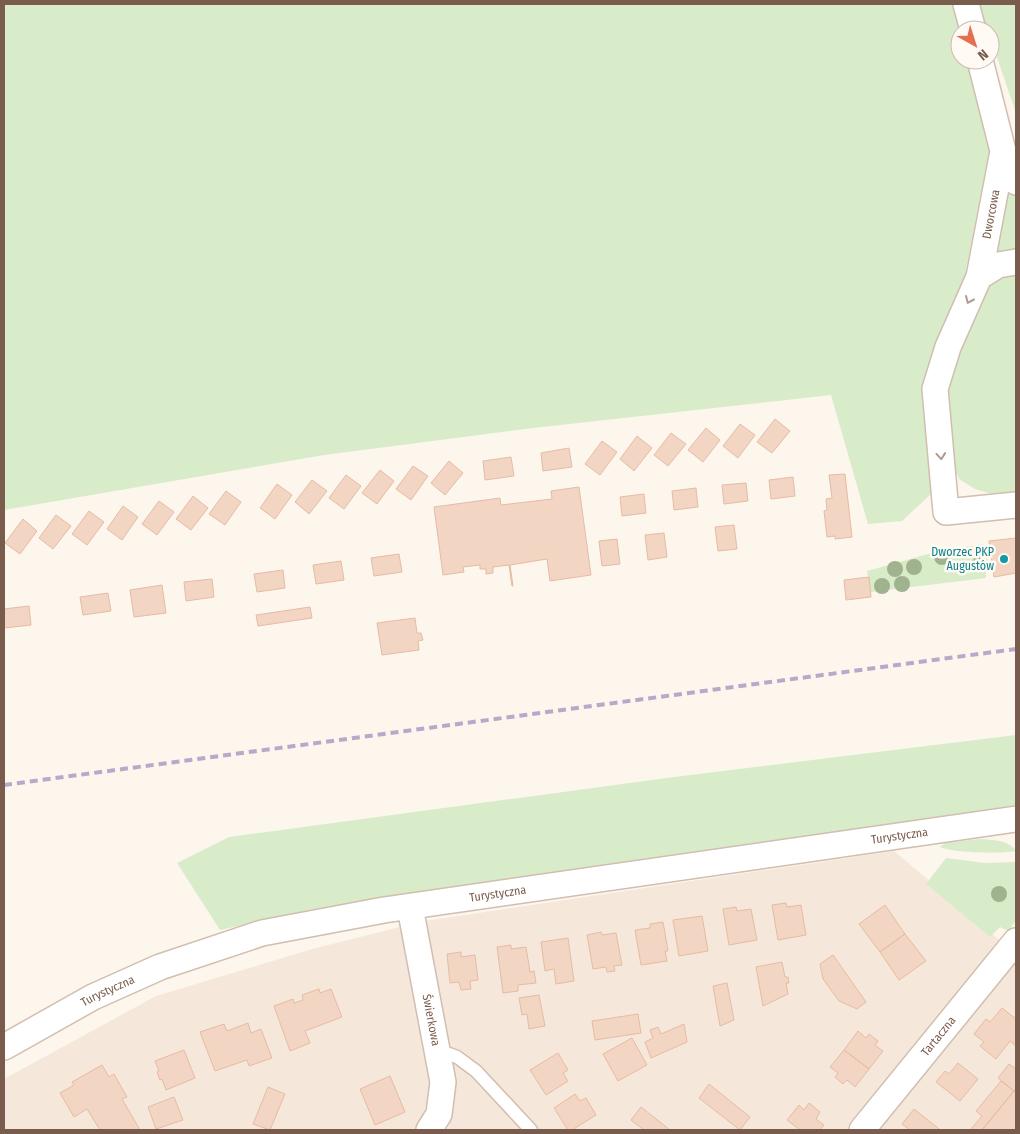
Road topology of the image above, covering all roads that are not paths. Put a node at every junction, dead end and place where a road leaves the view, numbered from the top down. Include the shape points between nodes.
1 (966, 4) edge
2 (970, 20) edge
3 (983, 70) edge
4 (1003, 151) junction
5 (1016, 182) edge
6 (1016, 262) edge
7 (979, 277) junction
8 (1016, 505) edge
9 (1015, 821) edge
10 (410, 907) junction
11 (1016, 941) edge
12 (4, 1047) edge
13 (438, 1050) junction
14 (429, 1130) edge
15 (531, 1130) edge
16 (862, 1130) edge

1 - 2 street
3 - 4 street, Dworcowa
4 - 5 street, Dworcowa
4 - 7 street, Dworcowa
6 - 7 street via 998,265
7 -> 8 street, Dworcowa via 948,347 935,389 946,512
9 - 10 street, Turystyczna
10 - 12 street, Turystyczna via 262,933 160,967 93,997
10 - 13 street, Świerkowa
11 - 16 street, Tartaczna
13 - 14 street, Świerkowa via 443,1082 439,1114
13 - 15 lane via 457,1057 476,1071

